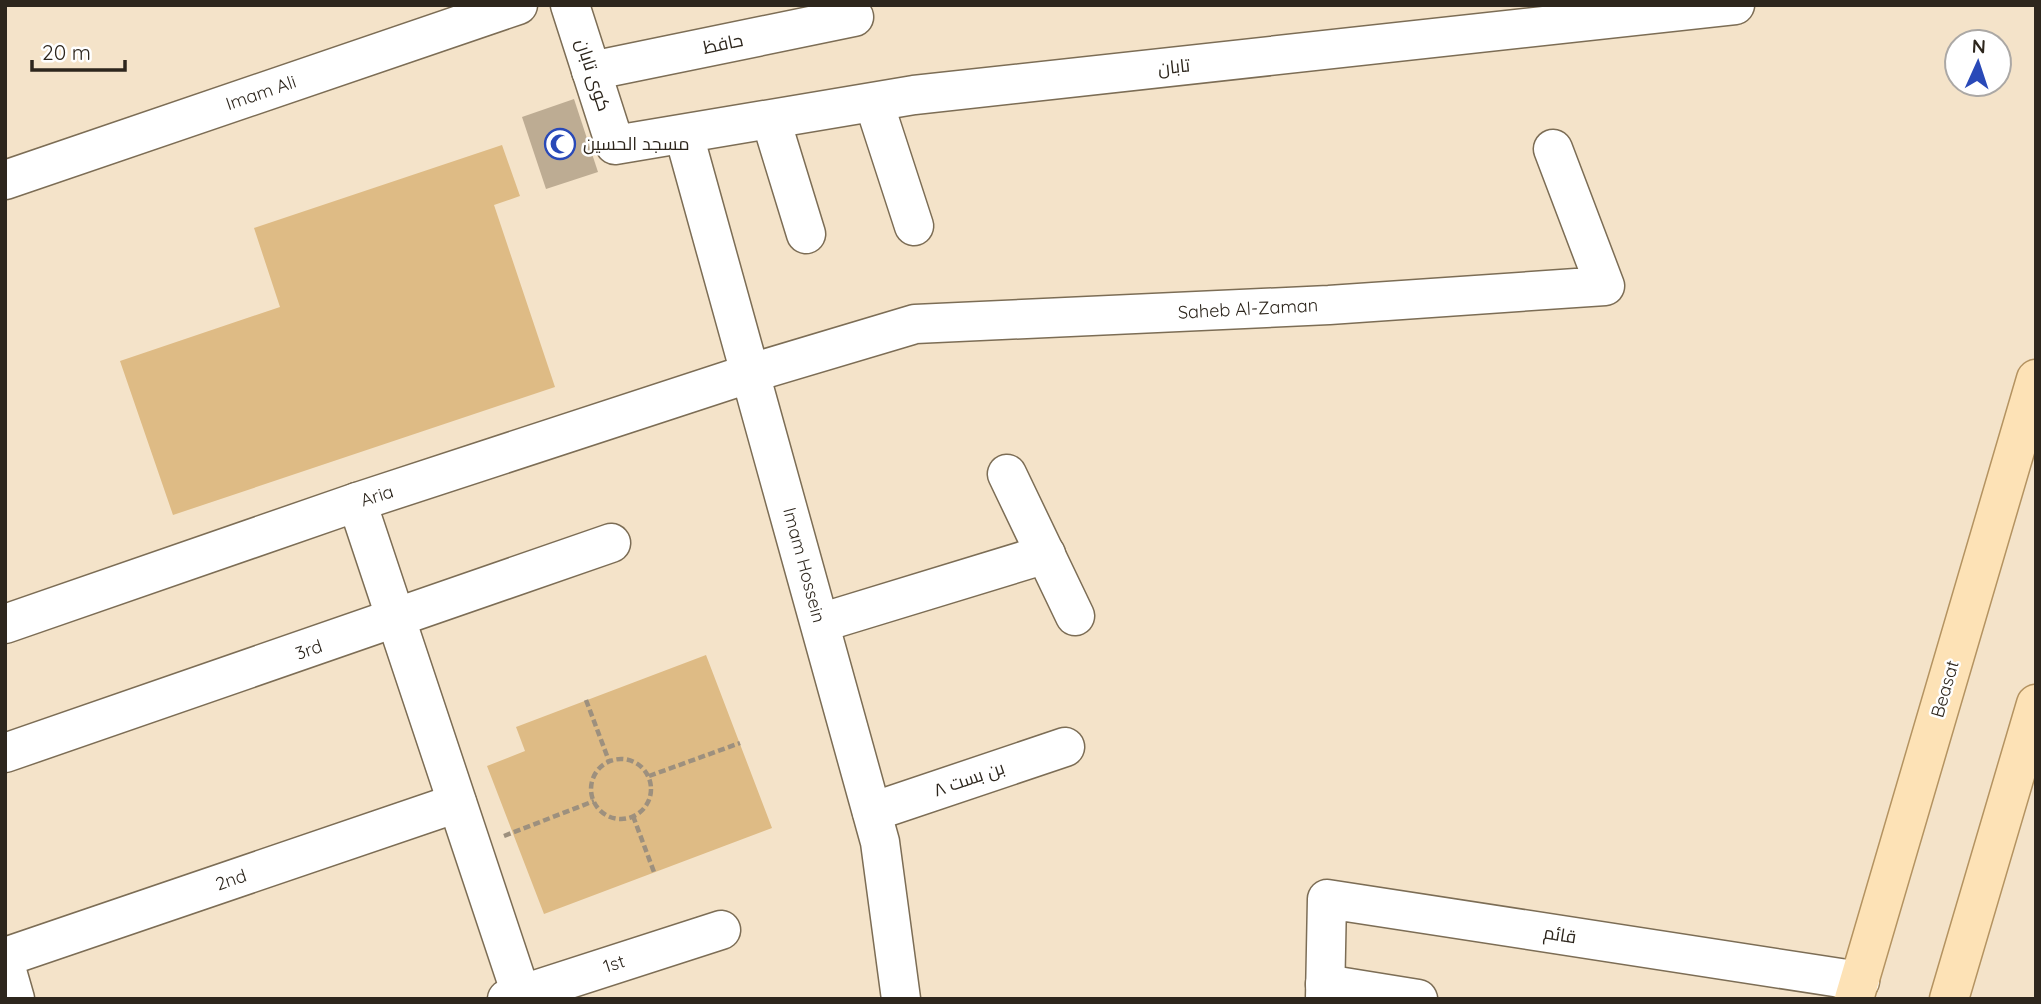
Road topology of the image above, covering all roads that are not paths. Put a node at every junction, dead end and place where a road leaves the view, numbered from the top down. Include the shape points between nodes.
1 (518, 5) edge
2 (570, 5) edge
3 (1735, 5) edge
4 (1643, 10) edge
5 (854, 17) dead end
6 (591, 71) junction
7 (874, 103) junction
8 (771, 120) junction
9 (684, 135) junction
10 (615, 145) joint
11 (1553, 149) dead end
12 (5, 180) edge
13 (914, 226) dead end
14 (806, 234) dead end
15 (751, 373) junction
16 (2036, 379) edge
17 (1007, 474) dead end
18 (357, 502) junction
19 (611, 543) dead end
20 (1046, 554) junction
21 (1075, 616) dead end
22 (396, 620) junction
23 (820, 622) junction
24 (5, 624) edge
25 (2036, 704) edge
26 (1065, 747) dead end
27 (5, 753) edge
28 (457, 803) junction
29 (872, 812) junction
30 (721, 930) dead end
31 (5, 957) edge
32 (5, 964) edge
33 (1325, 983) edge
34 (1857, 990) edge
35 (514, 996) edge
36 (15, 999) edge
37 (901, 999) edge
38 (1418, 999) edge
39 (1948, 999) edge

1 - 12 street, Imam Ali
2 - 6 street, کوی تابان
3 - 4 street, تابان
4 - 7 street, تابان
5 - 6 street, حافظ
6 - 10 street, کوی تابان
7 - 8 street, تابان
7 - 13 street
8 - 9 street, تابان
8 - 14 street
9 - 10 street, تابان
9 - 15 street, Imam Hossein
11 - 15 street, Saheb Al-Zaman via 1605,286 1329,305 915,324
15 - 18 street, Aria
15 - 23 street, Imam Hossein
16 - 34 main road, Beasat
17 - 20 street
18 - 22 street
18 - 24 street, Aria
19 - 22 street, 3rd
20 - 21 street
20 - 23 street
22 - 27 street, 3rd
22 - 28 street
23 - 29 street, Imam Hossein
25 - 39 main road
26 - 29 street, بن بست ۸
28 - 31 street, 2nd
28 - 35 street
29 - 37 street, Imam Hossein
30 - 35 street, 1st
32 - 36 street
33 - 34 street, قائم via 1328,899
33 - 38 street

